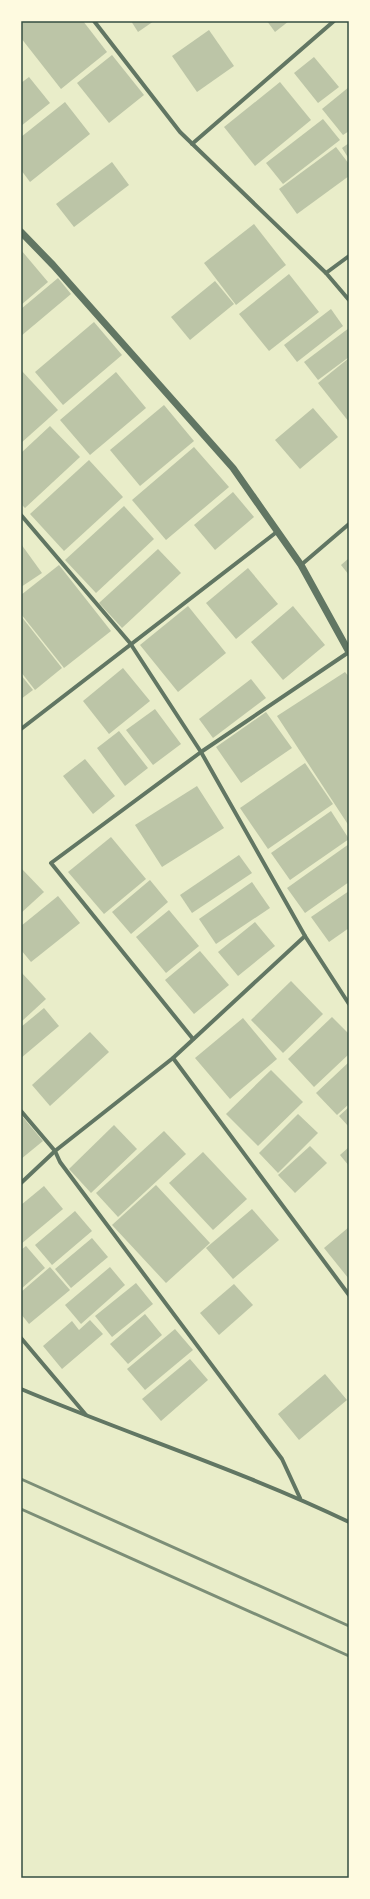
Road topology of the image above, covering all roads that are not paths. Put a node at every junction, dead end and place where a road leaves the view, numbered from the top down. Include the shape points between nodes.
1 (94, 21) edge
2 (334, 21) edge
3 (192, 144) junction
4 (21, 232) edge
5 (349, 256) edge
6 (326, 273) junction
7 (349, 300) edge
8 (21, 515) edge
9 (349, 524) edge
10 (279, 530) junction
11 (301, 565) junction
12 (130, 643) junction
13 (349, 652) edge
14 (21, 728) edge
15 (201, 752) junction
16 (305, 936) junction
17 (349, 1004) edge
18 (193, 1039) junction
19 (172, 1058) junction
20 (21, 1111) edge
21 (55, 1152) junction
22 (21, 1183) edge
23 (349, 1295) edge
24 (21, 1338) edge
25 (21, 1389) edge
26 (88, 1417) junction
27 (300, 1498) junction
28 (349, 1522) edge

1 - 3 street
2 - 3 street
3 - 6 street
4 - 10 street via 233,468
5 - 6 street
6 - 7 street
8 - 12 street
9 - 11 street
10 - 11 street
10 - 12 street
11 - 13 street
12 - 14 street
12 - 15 street
13 - 15 street
15 - 16 street
15 - 18 street via 51,863
16 - 17 street
16 - 18 street
18 - 19 street
19 - 21 street
19 - 23 street
20 - 21 street
21 - 22 street
21 - 27 street via 282,1459
24 - 26 street
25 - 26 street
26 - 27 street
27 - 28 street

